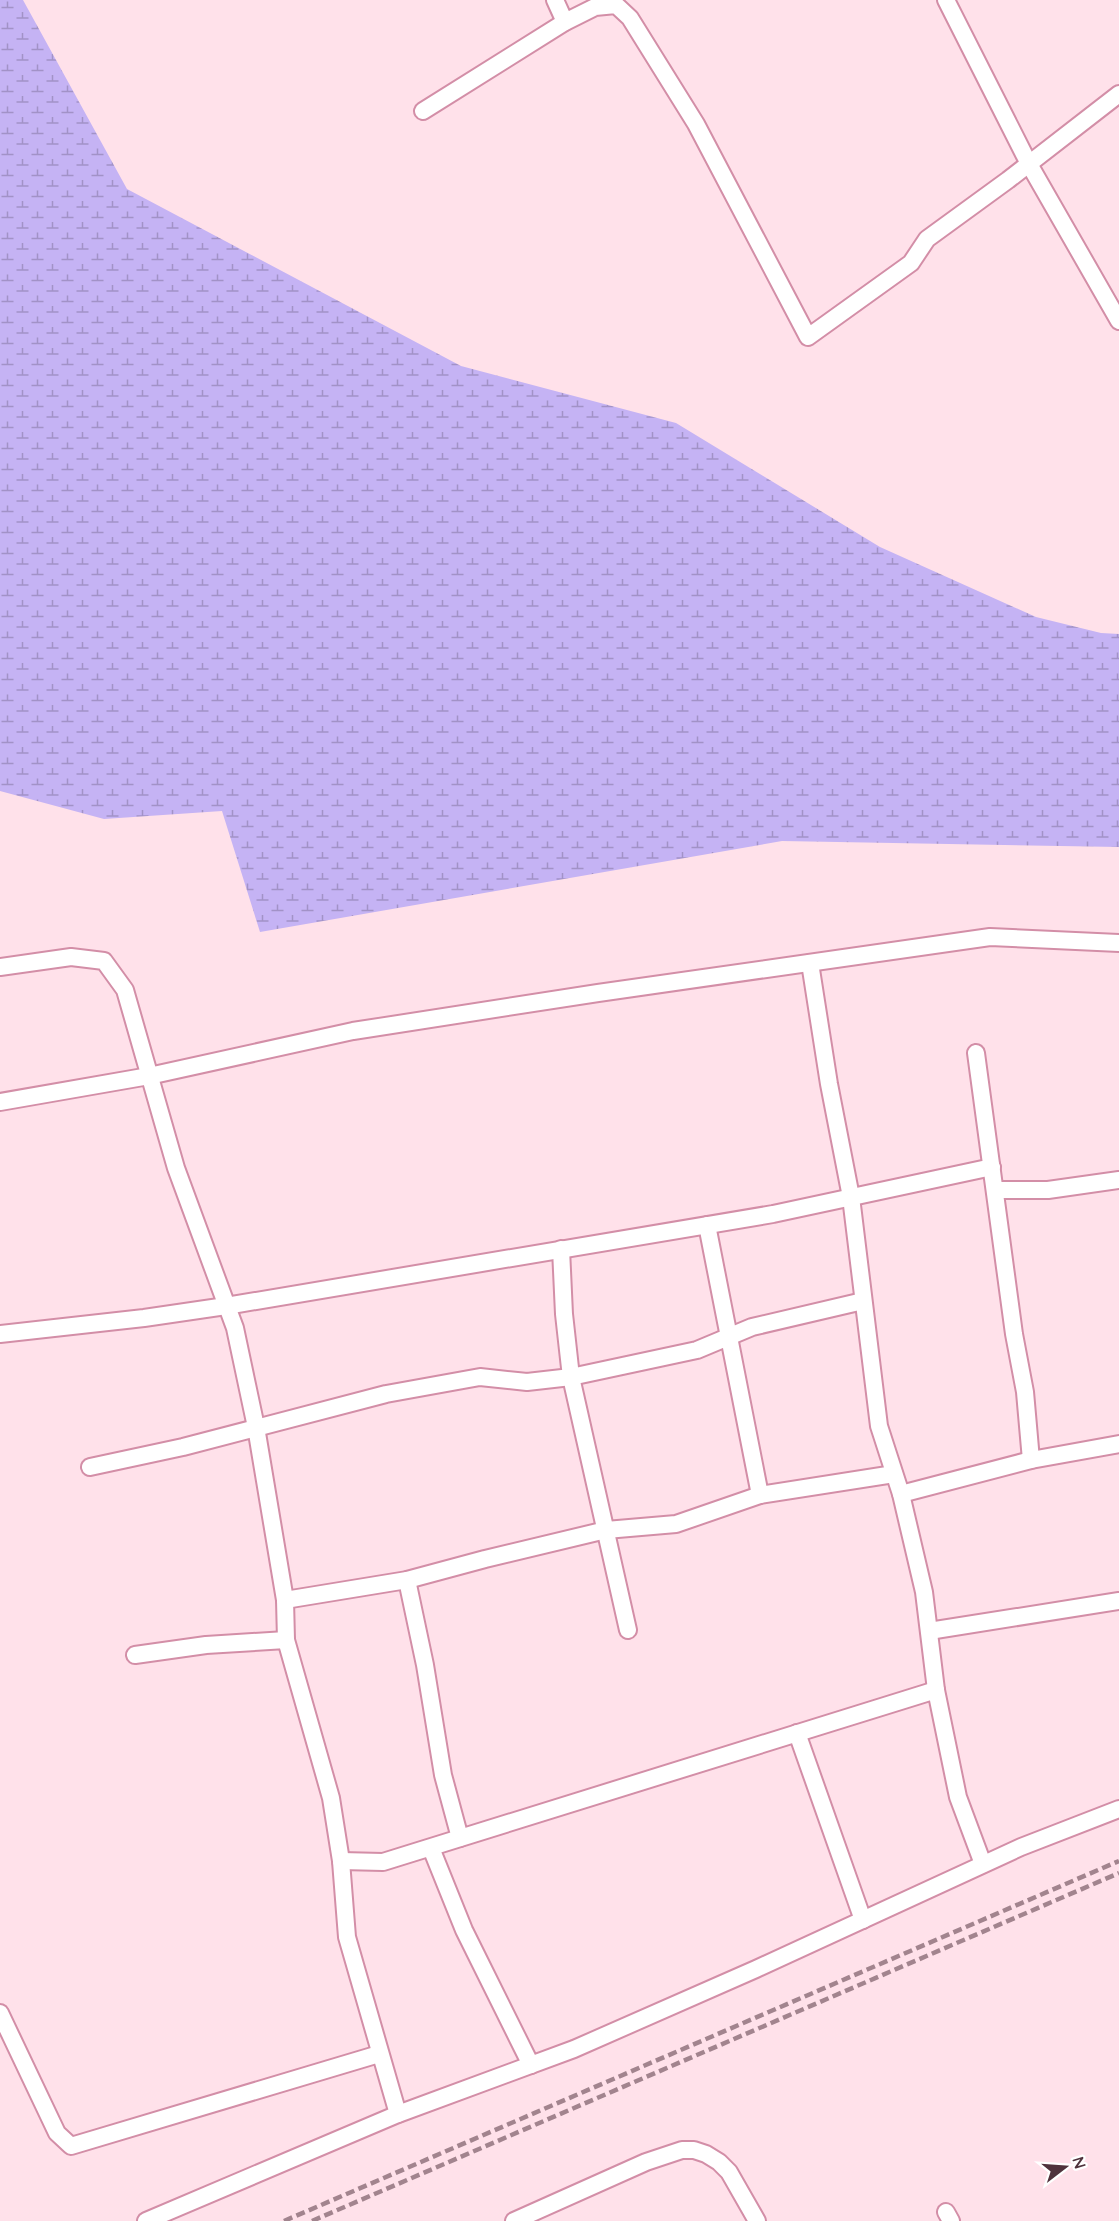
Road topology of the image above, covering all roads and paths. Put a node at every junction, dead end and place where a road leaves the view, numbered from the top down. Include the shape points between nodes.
1 (555, 0) edge
2 (946, 0) edge
3 (565, 22) junction
4 (1119, 94) edge
5 (423, 111) dead end
6 (1029, 164) junction
7 (1119, 321) edge
8 (1119, 943) edge
9 (810, 963) junction
10 (0, 967) edge
11 (976, 1053) dead end
12 (149, 1076) junction
13 (0, 1102) edge
14 (992, 1167) junction
15 (1119, 1180) edge
16 (995, 1190) junction
17 (851, 1197) junction
18 (707, 1225) junction
19 (561, 1249) junction
20 (863, 1300) junction
21 (226, 1306) junction
22 (0, 1334) edge
23 (728, 1337) junction
24 (572, 1377) junction
25 (256, 1427) junction
26 (1119, 1444) edge
27 (1031, 1460) junction
28 (90, 1467) dead end
29 (894, 1474) junction
30 (901, 1494) junction
31 (760, 1496) junction
32 (606, 1530) junction
33 (407, 1580) junction
34 (285, 1600) junction
35 (1119, 1601) edge
36 (627, 1630) dead end
37 (929, 1632) junction
38 (286, 1640) junction
39 (135, 1656) dead end
40 (936, 1690) junction
41 (797, 1733) junction
42 (1119, 1809) edge
43 (459, 1838) junction
44 (431, 1848) junction
45 (342, 1861) junction
46 (983, 1864) junction
47 (863, 1920) junction
48 (0, 2013) edge
49 (379, 2054) junction
50 (531, 2066) junction
51 (398, 2114) junction
52 (146, 2221) edge
53 (514, 2221) edge
54 (757, 2221) edge

1 - 3 street
2 - 6 street
3 - 5 street
3 - 6 street via 595,7 616,5 630,18 696,124 808,337 911,263 927,239
4 - 6 street
6 - 7 street
8 - 9 street via 990,937
9 - 12 street via 353,1031
9 - 17 street
10 - 12 street via 71,957 104,961 125,990
11 - 14 street
12 - 13 street
12 - 21 street via 176,1168
14 - 16 street
14 - 17 street
15 - 16 street via 1048,1190
16 - 27 street via 1025,1392
17 - 18 street
17 - 20 street
18 - 19 street
18 - 23 street
19 - 21 street
19 - 24 street
20 - 23 street via 752,1327
20 - 29 street via 879,1426
21 - 22 street
21 - 25 street via 235,1328
23 - 24 street via 697,1350
23 - 31 street
24 - 25 street via 527,1382 480,1377 386,1394
24 - 32 street
25 - 28 street via 183,1448
25 - 34 street
26 - 27 street
27 - 30 street
29 - 30 street
29 - 31 street
30 - 37 street via 924,1592
31 - 32 street via 676,1524
32 - 33 street
32 - 36 street
33 - 34 street
33 - 43 street via 443,1775
34 - 38 street
35 - 37 street
37 - 40 street
38 - 39 street via 206,1645
38 - 45 street via 331,1797
40 - 41 street
40 - 46 street via 958,1797
41 - 43 street
41 - 47 street
42 - 46 street
43 - 44 street
44 - 45 street via 383,1863
44 - 50 street via 464,1930
45 - 49 street via 347,1937
46 - 47 street
47 - 50 street
48 - 49 street via 57,2133 71,2146
49 - 51 street
50 - 51 street
51 - 52 street
53 - 54 street via 646,2162 694,2150 719,2162 729,2172

